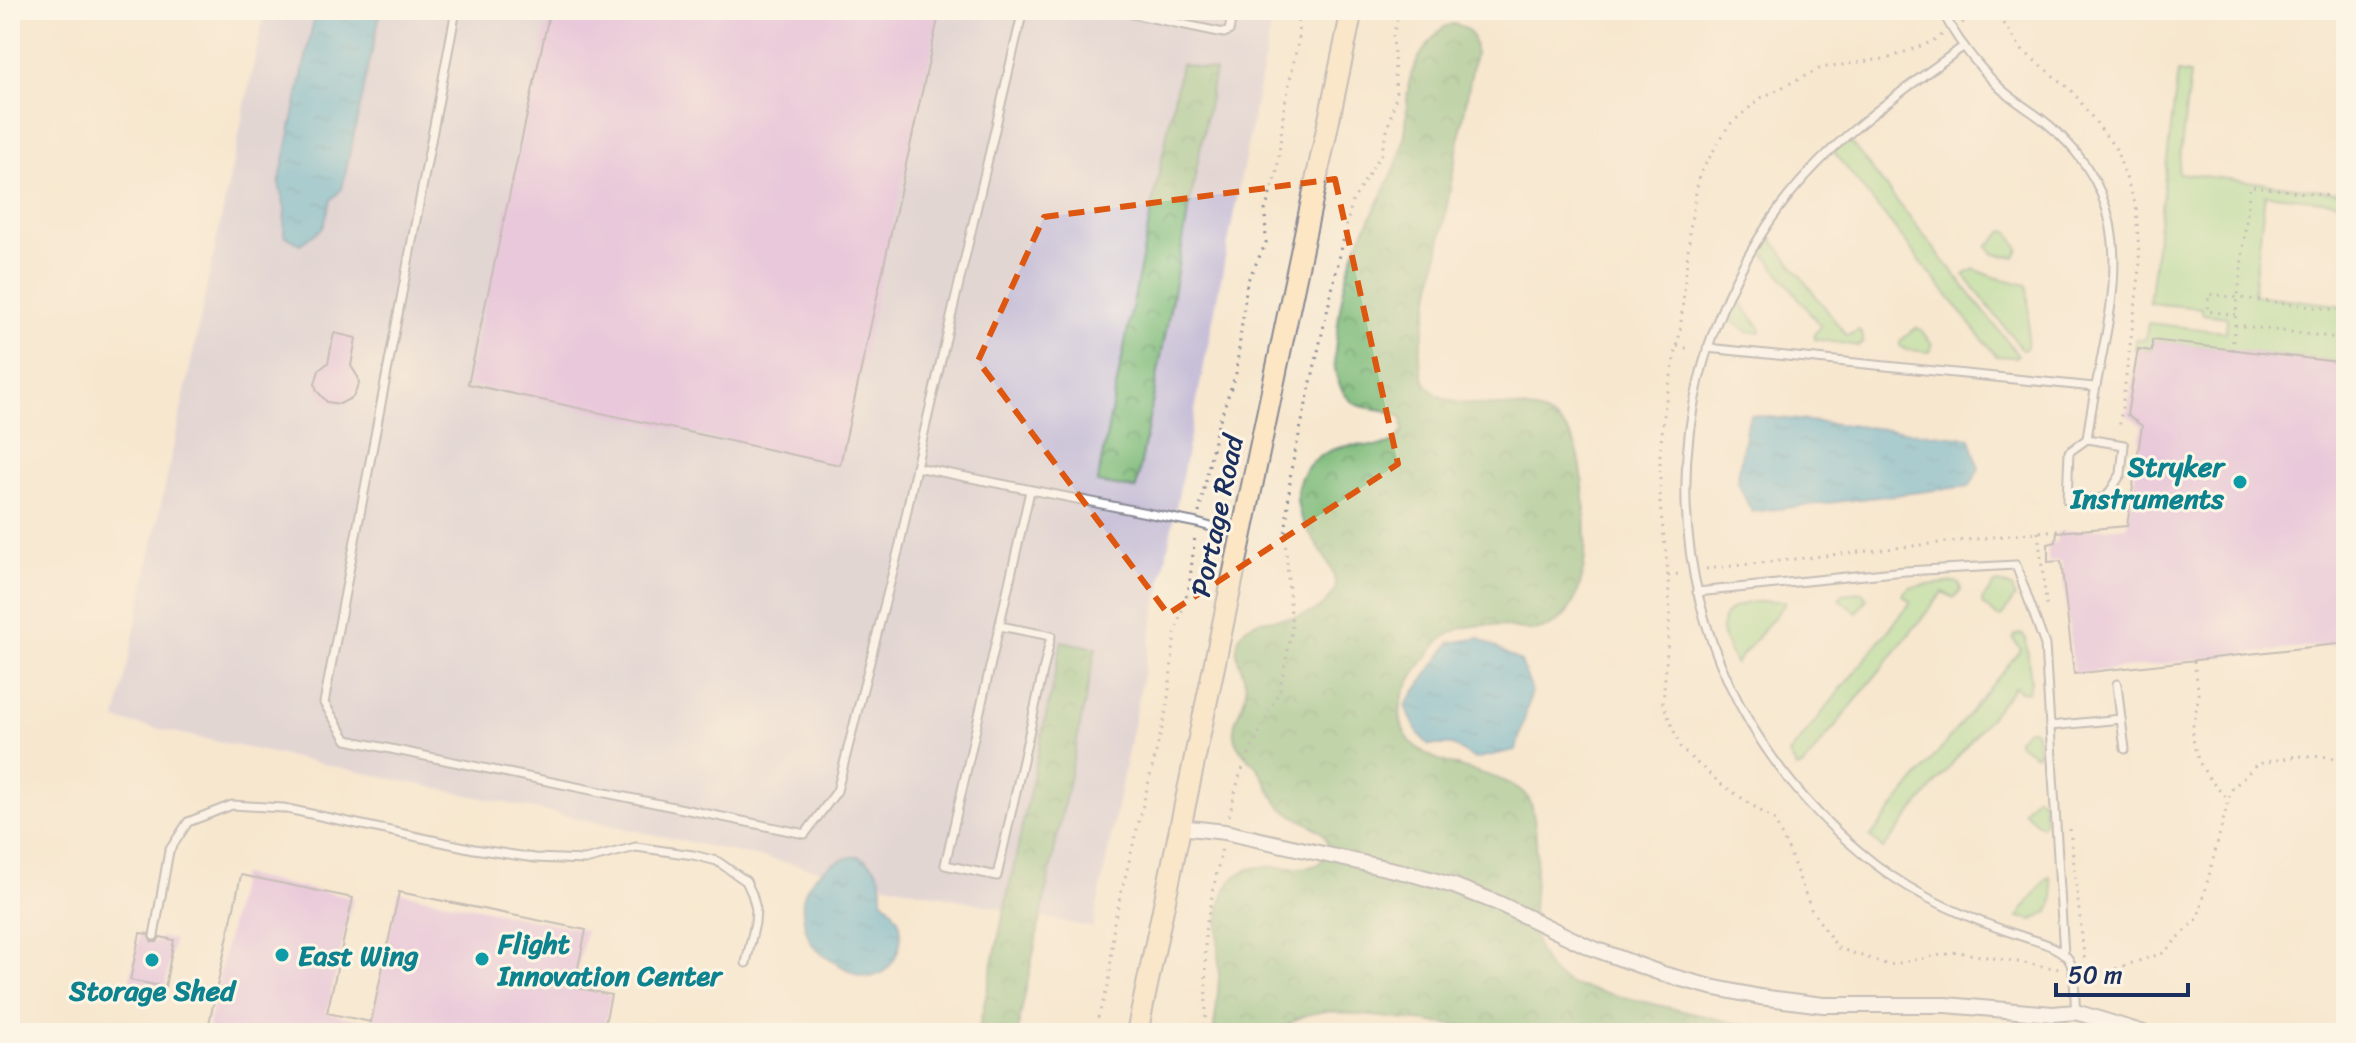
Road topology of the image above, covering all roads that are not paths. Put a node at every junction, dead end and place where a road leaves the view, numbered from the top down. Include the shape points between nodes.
1 (456, 10) edge
2 (1023, 10) edge
3 (1114, 10) edge
4 (1233, 10) edge
5 (1352, 10) edge
6 (1942, 10) edge
7 (1964, 46) junction
8 (1707, 348) junction
9 (2094, 387) junction
10 (2087, 439) junction
11 (916, 467) junction
12 (1030, 491) junction
13 (1241, 535) junction
14 (1697, 592) junction
15 (1000, 626) junction
16 (2117, 684) dead end
17 (2121, 719) junction
18 (2050, 726) junction
19 (2125, 749) dead end
20 (1180, 827) junction
21 (154, 936) dead end
22 (2064, 955) junction
23 (746, 963) dead end
24 (2076, 1012) junction
25 (1137, 1033) edge
26 (2144, 1033) edge

1 - 11 lane via 324,703 347,740 805,834 837,791
2 - 11 lane
3 - 4 lane via 1224,33
5 - 13 main road, Portage Road
6 - 7 lane
7 - 8 lane via 1823,156 1761,235
7 - 9 lane via 2001,88 2072,146 2101,190 2115,282
8 - 9 lane
8 - 14 lane via 1687,436 1686,516
9 - 10 lane
10 - 10 lane via 2069,452 2067,500 2106,498 2121,474 2124,445
11 - 12 lane
12 - 13 lane
12 - 15 lane
13 - 20 main road, Portage Road
14 - 18 lane via 2016,565 2045,645
14 - 22 lane via 1738,704 1786,778 1817,812 1875,864 1929,899
15 - 15 lane via 945,865 997,876 1051,636
16 - 17 lane
17 - 18 lane
17 - 19 lane
18 - 22 lane
20 - 24 street via 1225,832 1454,886 1589,947 1711,987 1823,1005
20 - 25 main road, Portage Road
21 - 23 lane via 169,851 188,822 232,805 283,808 535,858 585,860 636,847 717,861 746,881 752,894 755,923
22 - 24 lane via 2070,962
24 - 26 street

